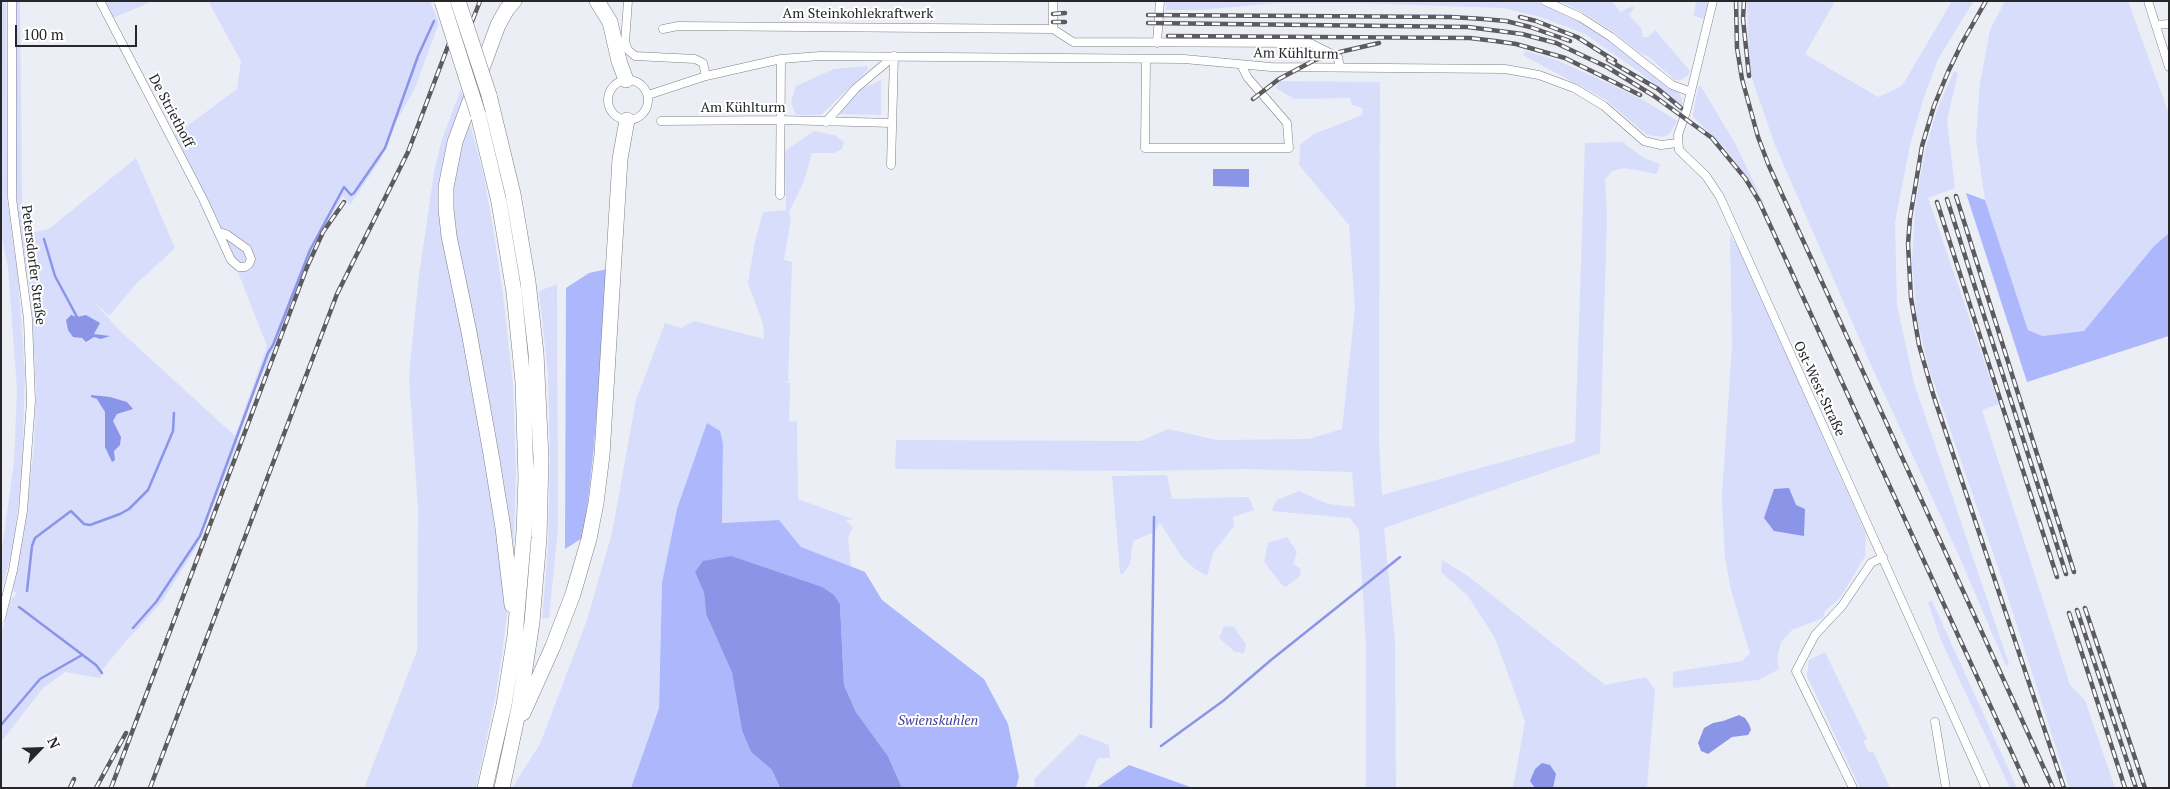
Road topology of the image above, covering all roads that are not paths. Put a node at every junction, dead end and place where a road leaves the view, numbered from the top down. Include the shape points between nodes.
1 (12, 1) edge
2 (100, 1) edge
3 (442, 1) edge
4 (458, 1) edge
5 (514, 1) edge
6 (597, 1) edge
7 (628, 1) edge
8 (1053, 1) edge
9 (1160, 1) edge
10 (1545, 1) edge
11 (1713, 1) edge
12 (2148, 1) edge
13 (2169, 24) edge
14 (2156, 25) junction
15 (663, 29) dead end
16 (1053, 29) junction
17 (1157, 43) junction
18 (894, 56) junction
19 (1146, 59) junction
20 (781, 60) junction
21 (1241, 65) junction
22 (1340, 67) junction
23 (2169, 67) edge
24 (706, 76) junction
25 (626, 80) junction
26 (1691, 92) junction
27 (648, 95) junction
28 (627, 120) junction
29 (781, 120) junction
30 (661, 121) dead end
31 (826, 122) junction
32 (892, 123) junction
33 (1677, 143) junction
34 (891, 165) dead end
35 (780, 195) dead end
36 (219, 232) junction
37 (1883, 557) junction
38 (1, 618) edge
39 (516, 636) junction
40 (1935, 722) dead end
41 (515, 728) junction
42 (485, 788) edge
43 (502, 788) edge
44 (1852, 788) edge
45 (1946, 788) edge
46 (1986, 788) edge

1 - 38 street, Petersdorfer Straße via 11,181 28,319 31,402 23,511 12,578
2 - 36 street, De Striethoff
3 - 39 highway, bridge via 478,114 514,292 523,382 525,496
4 - 41 highway, bridge via 489,95 513,194 533,316 540,406 541,497 526,668
5 - 39 highway via 498,25 455,142 446,187 446,209 501,519
6 - 25 highway via 610,22
7 - 24 street via 625,42 634,56 695,59 703,63
8 - 16 street
9 - 17 street
10 - 26 street via 1580,17 1672,84
11 - 26 street
12 - 14 street
13 - 14 street
14 - 23 street
15 - 16 street, Am Steinkohlekraftwerk via 678,26
16 - 17 street via 1073,42
17 - 22 street via 1310,43 1338,58
18 - 19 street, Am Kühlturm
18 - 20 street, Am Kühlturm via 820,56
18 - 31 street via 856,88
18 - 32 street
19 - 21 street, Am Kühlturm
19 - 21 street via 1145,148 1289,148 1287,123 1248,78
20 - 24 street, Am Kühlturm
20 - 29 street
21 - 22 street, Am Kühlturm
22 - 33 street, Am Kühlturm via 1525,72 1558,82 1590,97 1644,140 1661,145
24 - 27 street, Am Kühlturm
25 - 27 street via 637,82
25 - 28 street via 611,90 609,102 615,114
26 - 33 street
27 - 28 street via 644,113
28 - 41 highway via 620,159 602,455 589,539 553,646
29 - 30 street, Am Kühlturm
29 - 31 street, Am Kühlturm
29 - 35 street
31 - 32 street, Am Kühlturm
32 - 34 street
33 - 37 street, Ost-West-Straße via 1678,150 1706,176 1720,197
36 - 36 street, De Striethoff via 233,264 245,267 249,264 251,259 247,249
37 - 44 street via 1871,563 1842,606 1815,635 1796,671
37 - 46 street, Ost-West-Straße
39 - 42 highway
40 - 45 street
41 - 43 highway

